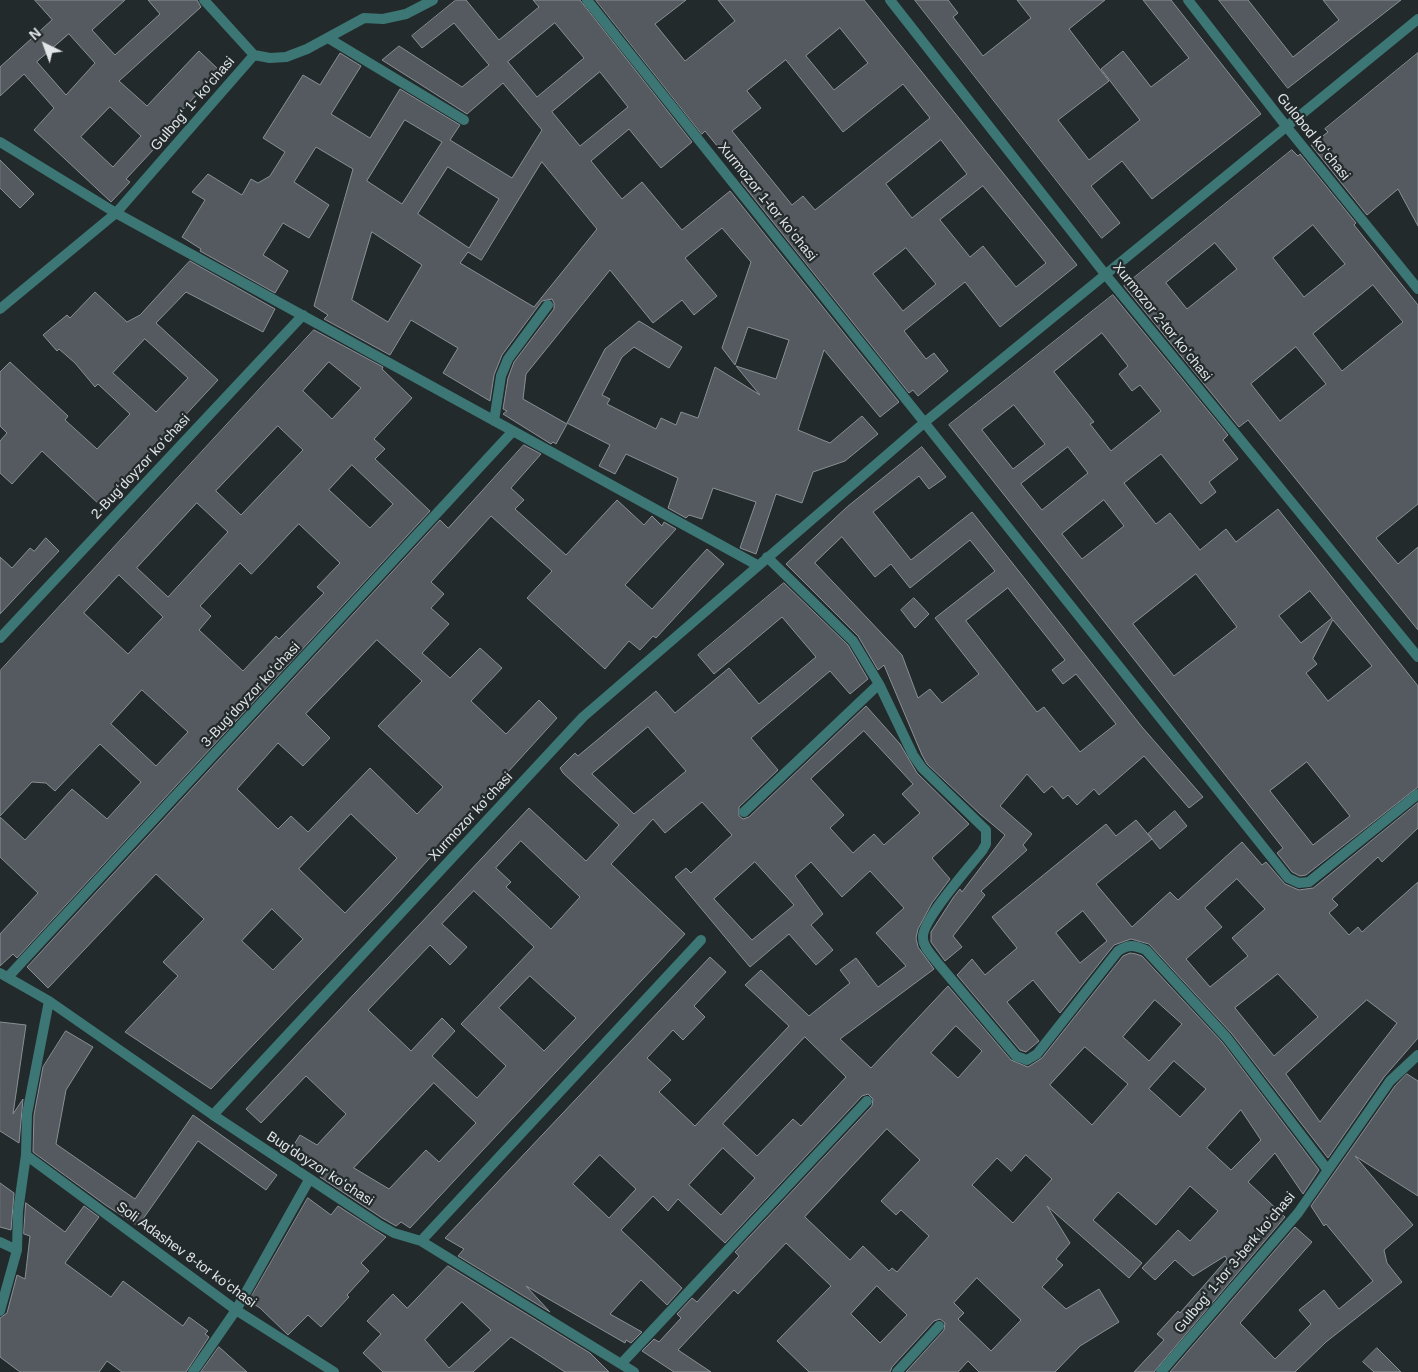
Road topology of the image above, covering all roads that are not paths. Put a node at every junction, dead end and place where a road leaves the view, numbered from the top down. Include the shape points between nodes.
1 (204, 0) edge
2 (433, 0) edge
3 (587, 0) edge
4 (890, 0) edge
5 (1188, 0) edge
6 (1418, 19) edge
7 (328, 38) junction
8 (254, 55) junction
9 (464, 120) dead end
10 (1286, 126) junction
11 (0, 142) edge
12 (116, 213) junction
13 (1105, 274) junction
14 (1418, 289) edge
15 (548, 305) dead end
16 (0, 309) edge
17 (303, 315) junction
18 (494, 421) junction
19 (925, 422) junction
20 (514, 431) junction
21 (767, 557) junction
22 (758, 565) junction
23 (0, 638) edge
24 (1418, 657) edge
25 (880, 684) junction
26 (1418, 794) edge
27 (744, 812) dead end
28 (701, 940) dead end
29 (4, 975) edge
30 (49, 1001) junction
31 (1418, 1055) edge
32 (867, 1101) dead end
33 (213, 1115) junction
34 (26, 1155) junction
35 (1327, 1169) junction
36 (309, 1180) junction
37 (421, 1241) junction
38 (0, 1242) edge
39 (17, 1250) junction
40 (236, 1310) junction
41 (0, 1311) edge
42 (939, 1326) dead end
43 (621, 1364) junction
44 (193, 1372) edge
45 (334, 1372) edge
46 (634, 1372) edge
47 (897, 1372) edge
48 (1161, 1372) edge

1 - 8 street
2 - 7 street, Gulbogʻ 1- koʻchasi via 406,14 383,19 364,18
3 - 19 street, Xurmozor 1-tor koʻchasi
4 - 13 street, Xurmozor 2-tor koʻchasi
5 - 10 street, Gulobod koʻchasi
6 - 10 street, Xurmozor koʻchasi
7 - 8 street, Gulbogʻ 1- koʻchasi via 286,57
7 - 9 street
8 - 12 street, Gulbogʻ 1- koʻchasi
10 - 13 street, Xurmozor koʻchasi
10 - 14 street, Gulobod koʻchasi
11 - 12 street
12 - 16 street, Gulbogʻ 1- koʻchasi
12 - 17 street
13 - 19 street, Xurmozor koʻchasi
13 - 24 street, Xurmozor 2-tor koʻchasi
15 - 18 street via 508,358 501,376
17 - 18 street
17 - 23 street, 2-Bugʻdoyzor koʻchasi
18 - 20 street
19 - 21 street, Xurmozor koʻchasi
19 - 26 street, Xurmozor 1-tor koʻchasi via 1288,878 1299,883 1309,882
20 - 22 street
20 - 29 street, 3-Bugʻdoyzor koʻchasi
21 - 22 street, Xurmozor koʻchasi
21 - 25 street via 853,641
22 - 33 street, Xurmozor koʻchasi via 583,717
25 - 27 street
25 - 35 street via 922,768 986,830 986,844 930,917 922,939 936,962 1016,1056 1027,1060 1037,1054 1118,951 1134,945 1146,950 1227,1038
28 - 37 street
29 - 30 street, Bug'doyzor koʻchasi
30 - 33 street, Bug'doyzor koʻchasi
30 - 34 street via 27,1114
31 - 35 street, Gulbogʻ 1-tor 3-berk koʻchasi via 1390,1080
32 - 43 street
33 - 36 street, Bug'doyzor koʻchasi
34 - 39 street via 18,1211
34 - 40 street, Soli Adashev 8-tor koʻchasi
35 - 48 street, Gulbogʻ 1-tor 3-berk koʻchasi via 1298,1213
36 - 37 street, Bug'doyzor koʻchasi via 394,1233
36 - 40 street
37 - 43 street, Bug'doyzor koʻchasi
38 - 39 street
39 - 41 street
40 - 44 street
40 - 45 street, Soli Adashev 8-tor koʻchasi
42 - 47 street
43 - 46 street, Bug'doyzor koʻchasi

